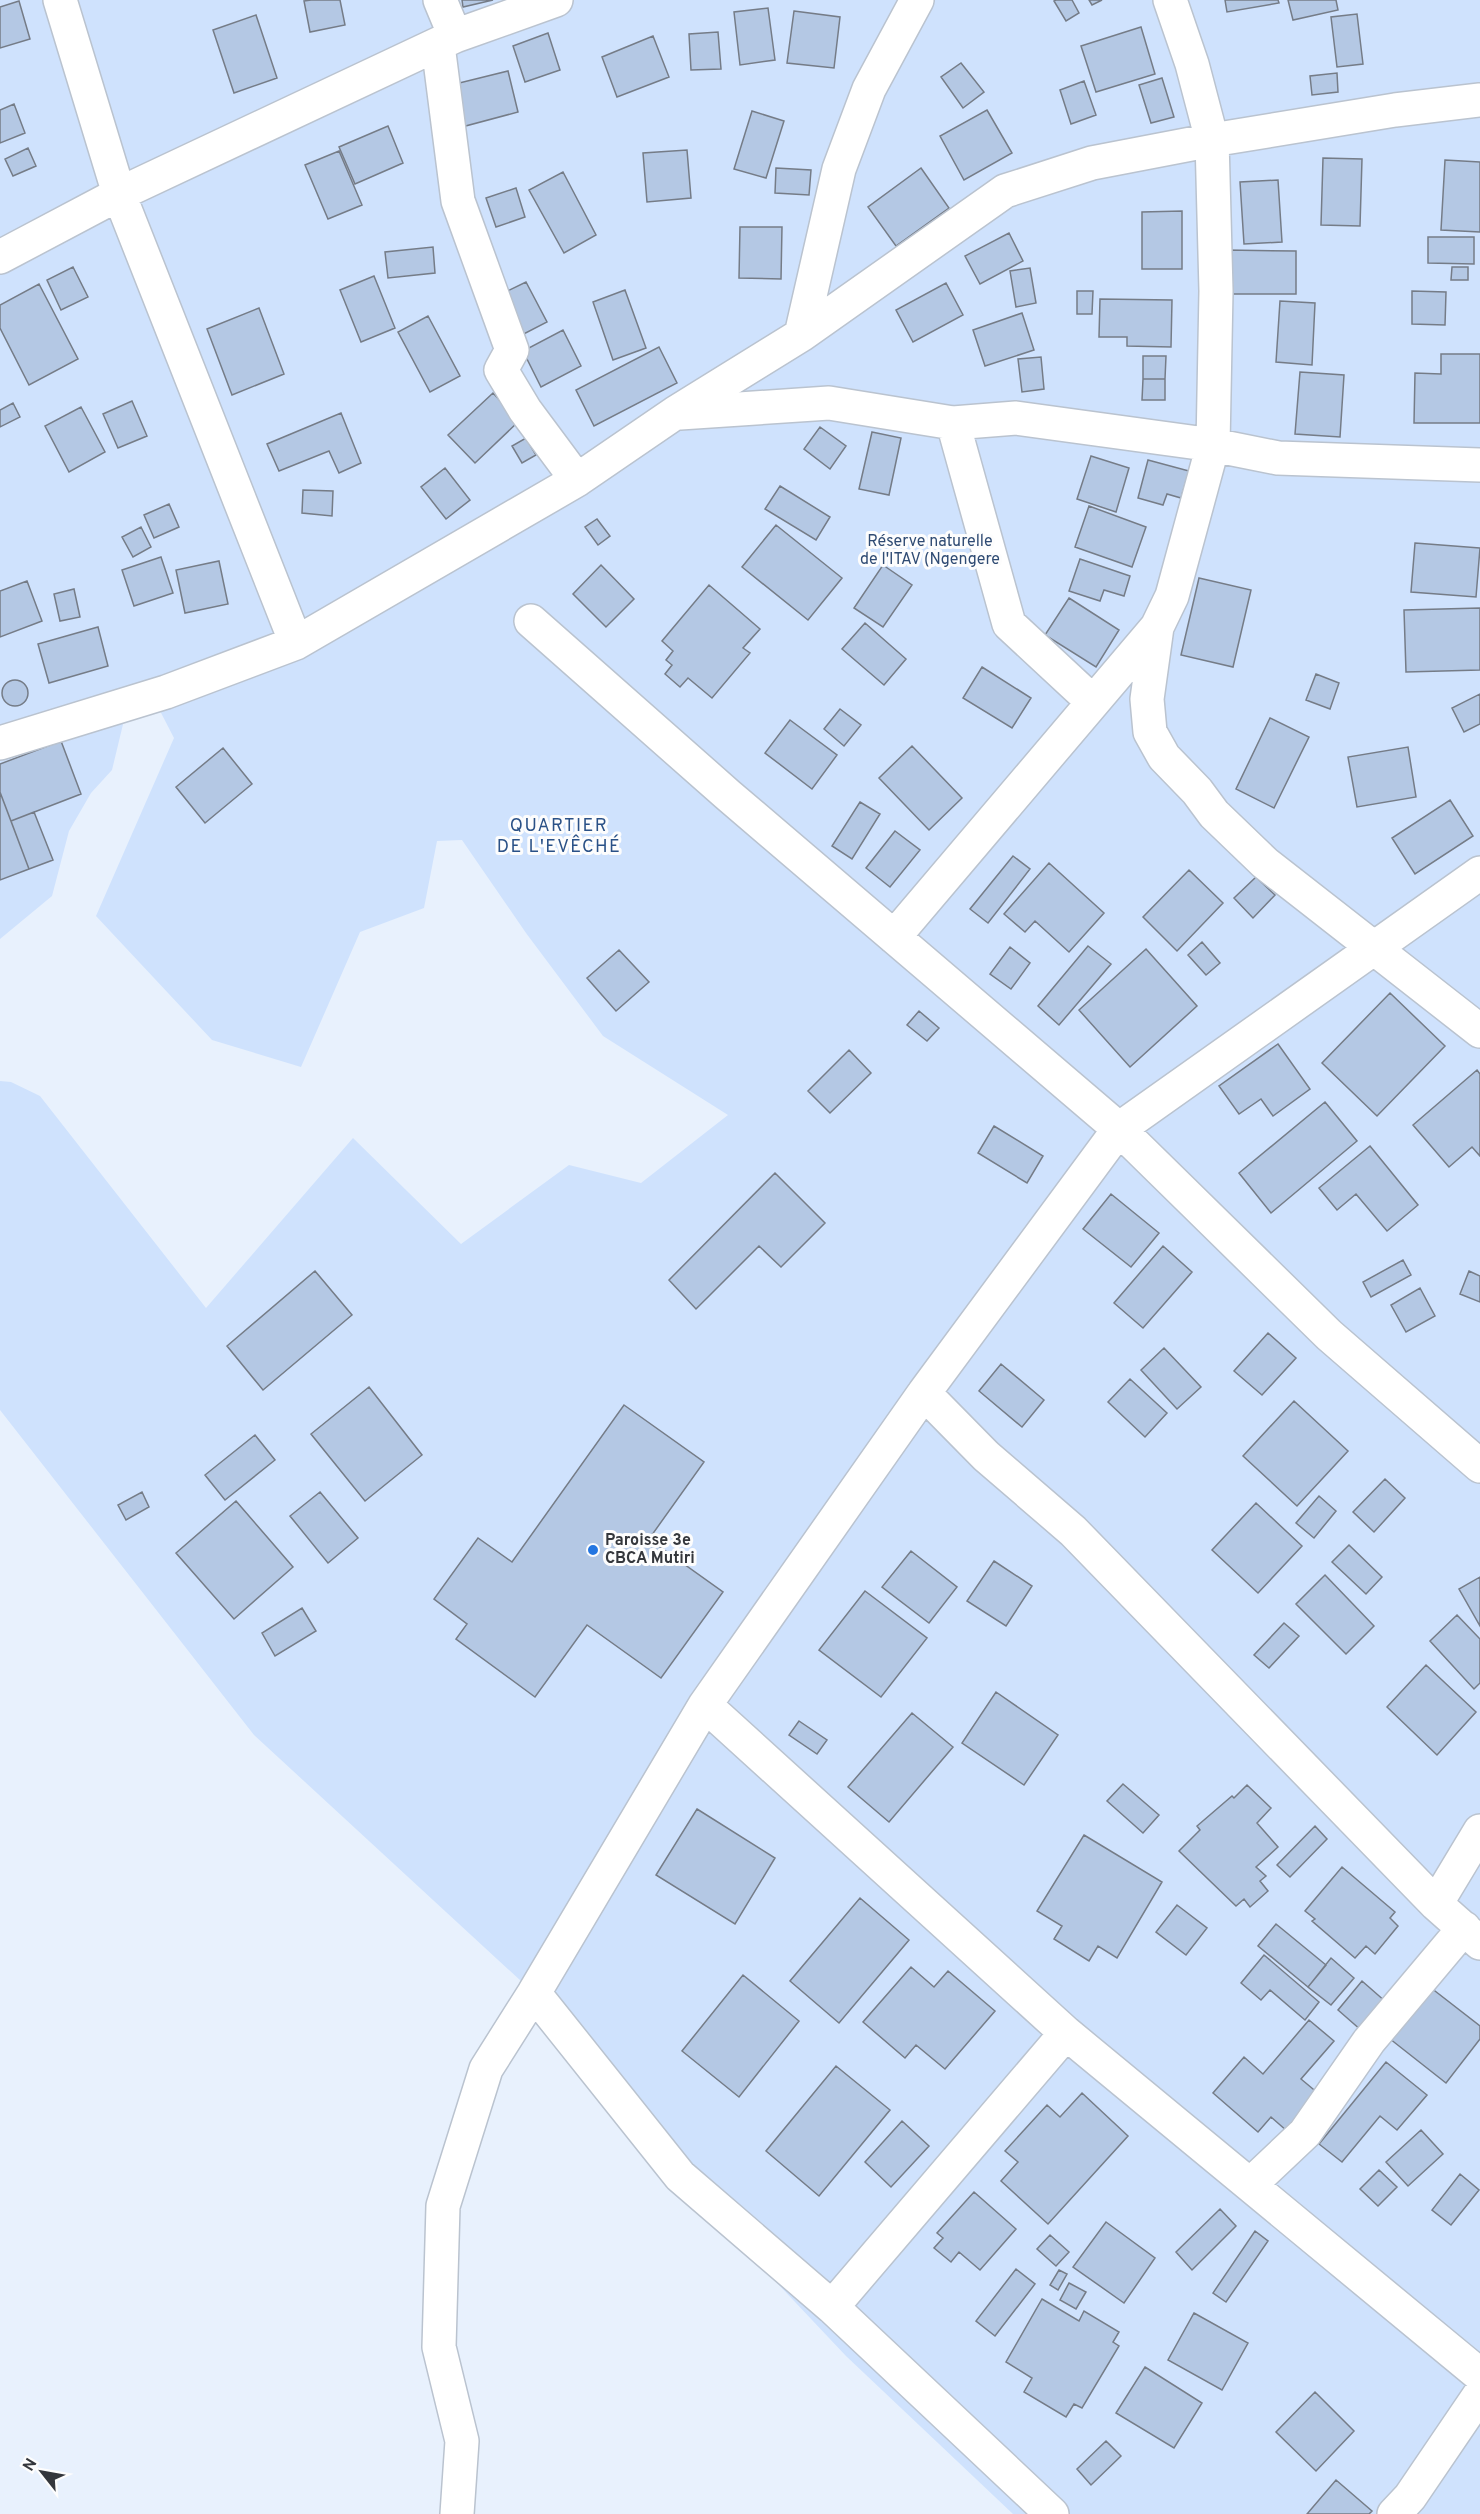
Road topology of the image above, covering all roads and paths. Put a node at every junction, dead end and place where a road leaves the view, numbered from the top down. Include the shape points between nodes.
1 (60, 0) edge
2 (440, 0) edge
3 (556, 0) edge
4 (917, 0) edge
5 (1170, 0) edge
6 (447, 41) junction
7 (1480, 100) edge
8 (1212, 140) junction
9 (119, 194) junction
10 (0, 257) edge
11 (801, 335) junction
12 (675, 413) junction
13 (953, 423) junction
14 (1213, 445) junction
15 (1480, 465) edge
16 (577, 480) junction
17 (531, 621) dead end
18 (1157, 627) junction
19 (296, 643) junction
20 (1093, 702) junction
21 (0, 743) edge
22 (1480, 873) edge
23 (894, 937) junction
24 (1375, 949) junction
25 (1480, 1031) edge
26 (1119, 1129) junction
27 (924, 1393) junction
28 (1480, 1466) edge
29 (705, 1706) junction
30 (1480, 1831) edge
31 (1436, 1904) junction
32 (1472, 1936) edge
33 (534, 1993) junction
34 (1066, 2033) junction
35 (1251, 2184) junction
36 (832, 2307) junction
37 (1480, 2374) edge
38 (1480, 2394) edge
39 (457, 2514) edge
40 (1052, 2514) edge
41 (1394, 2514) edge

1 - 9 street
2 - 6 street
3 - 6 street
4 - 11 street via 869,89 839,169
5 - 8 street
6 - 9 street
6 - 16 street via 458,201 512,350 501,370
7 - 8 street
8 - 11 street via 1092,163 1005,191
8 - 14 street via 1216,291
9 - 10 street
9 - 19 street
11 - 12 street
12 - 13 street via 829,403
12 - 16 street
13 - 14 street via 1016,418
13 - 20 street via 1009,624
14 - 15 street via 1278,458
14 - 18 street via 1172,596
16 - 19 street
17 - 23 street
18 - 20 street
18 - 24 street via 1147,699 1150,732 1164,758 1265,864
19 - 21 street via 166,692
20 - 23 street
22 - 24 street
23 - 26 street
24 - 25 street
24 - 26 street
26 - 27 street
26 - 28 street via 1329,1335
27 - 29 street
27 - 31 street via 986,1456 1073,1531
29 - 33 street
29 - 34 street
30 - 31 street
31 - 32 street
32 - 35 street via 1369,2042 1305,2133
33 - 36 street via 680,2176
33 - 39 street via 486,2069 443,2206 439,2347 462,2441
34 - 35 street
34 - 36 street
35 - 37 street
36 - 40 street
38 - 41 street via 1410,2497

